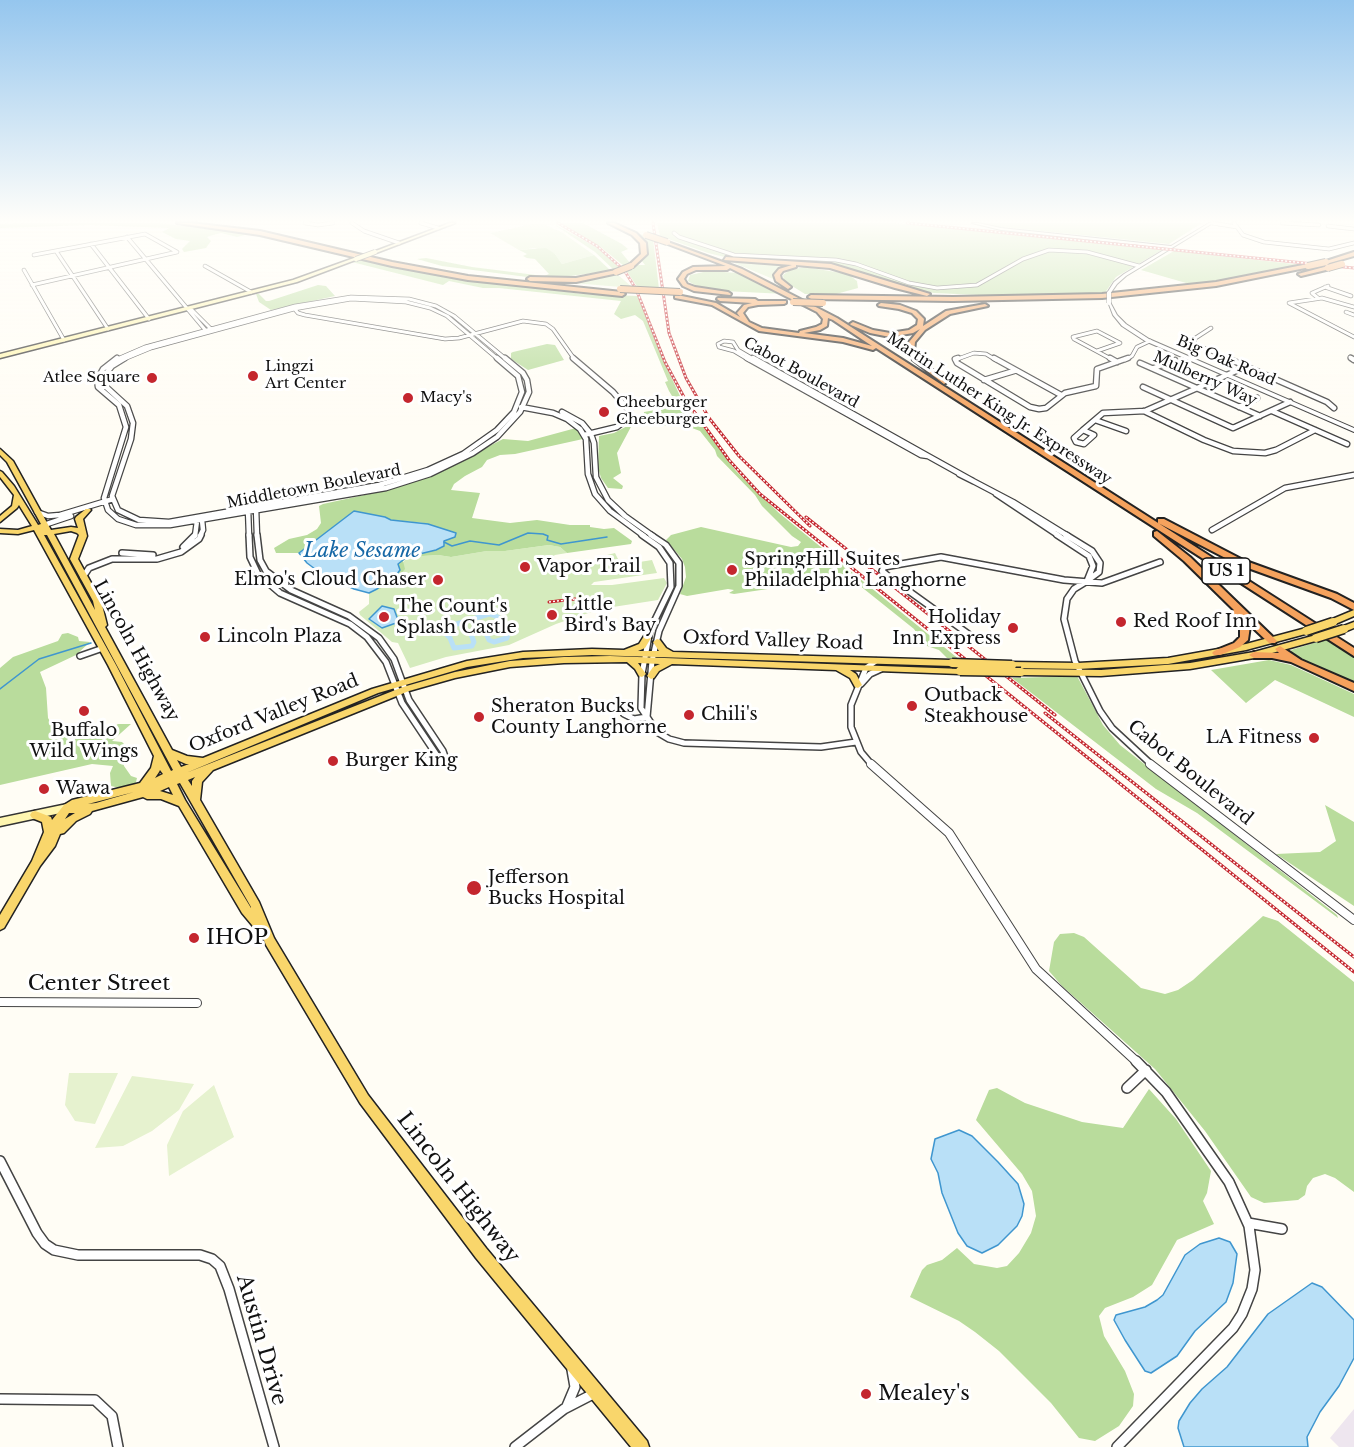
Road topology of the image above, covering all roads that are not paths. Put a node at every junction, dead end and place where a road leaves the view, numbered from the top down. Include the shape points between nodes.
1 (35, 291) edge
2 (82, 291) edge
3 (127, 291) edge
4 (172, 291) edge
5 (256, 291) edge
6 (615, 291) edge
7 (617, 291) edge
8 (621, 291) junction
9 (707, 291) edge
10 (782, 291) edge
11 (791, 291) edge
12 (794, 291) edge
13 (861, 291) edge
14 (912, 291) edge
15 (1111, 291) edge
16 (1153, 291) edge
17 (1208, 291) edge
18 (1318, 291) edge
19 (1335, 291) edge
20 (251, 292) joint
21 (728, 294) junction
22 (799, 294) junction
23 (1343, 294) junction
24 (1294, 295) dead end
25 (680, 296) junction
26 (1351, 296) dead end
27 (812, 297) junction
28 (1318, 298) junction
29 (784, 299) junction
30 (1331, 299) junction
31 (1303, 300) junction
32 (1016, 301) junction
33 (868, 304) junction
34 (1354, 306) edge
35 (814, 307) junction
36 (293, 308) junction
37 (188, 309) junction
38 (1346, 312) dead end
39 (1354, 315) edge
40 (840, 317) junction
41 (149, 319) junction
42 (1211, 328) dead end
43 (108, 329) junction
44 (209, 331) junction
45 (476, 333) junction
46 (471, 335) junction
47 (1354, 337) edge
48 (64, 340) junction
49 (1150, 341) junction
50 (1097, 351) junction
51 (0, 356) edge
52 (1175, 360) dead end
53 (1117, 362) junction
54 (1140, 363) dead end
55 (908, 367) junction
56 (1245, 367) junction
57 (1154, 368) junction
58 (1014, 371) junction
59 (1226, 375) junction
60 (984, 380) junction
61 (1143, 387) dead end
62 (952, 388) junction
63 (1197, 388) junction
64 (1061, 395) junction
65 (1257, 398) dead end
66 (1170, 399) junction
67 (1290, 402) junction
68 (521, 405) junction
69 (1239, 407) junction
70 (1334, 408) dead end
71 (1144, 411) junction
72 (1272, 411) junction
73 (1260, 416) junction
74 (1095, 420) junction
75 (1083, 430) junction
76 (1315, 430) junction
77 (1354, 430) edge
78 (1126, 431) dead end
79 (588, 434) junction
80 (0, 443) edge
81 (1347, 444) dead end
82 (0, 451) edge
83 (928, 456) junction
84 (10, 461) junction
85 (0, 473) edge
86 (1354, 475) edge
87 (1097, 488) junction
88 (18, 495) junction
89 (112, 499) junction
90 (104, 502) junction
91 (256, 509) junction
92 (88, 510) junction
93 (248, 511) junction
94 (36, 512) junction
95 (0, 520) edge
96 (199, 520) junction
97 (1161, 521) junction
98 (42, 529) junction
99 (1212, 530) dead end
100 (0, 531) edge
101 (83, 536) junction
102 (1160, 562) dead end
103 (75, 563) junction
104 (1200, 572) junction
105 (83, 577) junction
106 (1086, 582) junction
107 (1334, 596) junction
108 (1354, 602) edge
109 (1354, 607) edge
110 (1354, 613) edge
111 (1354, 625) edge
112 (647, 638) junction
113 (974, 638) dead end
114 (102, 641) junction
115 (657, 642) junction
116 (1276, 645) junction
117 (1354, 645) edge
118 (1217, 653) junction
119 (1354, 653) edge
120 (1254, 655) junction
121 (80, 656) dead end
122 (624, 656) junction
123 (649, 657) junction
124 (676, 658) junction
125 (876, 661) junction
126 (1298, 662) junction
127 (834, 666) junction
128 (866, 668) junction
129 (885, 668) junction
130 (1080, 670) junction
131 (642, 674) junction
132 (651, 676) junction
133 (401, 686) junction
134 (858, 687) junction
135 (1354, 687) edge
136 (624, 714) dead end
137 (647, 717) junction
138 (856, 742) junction
139 (169, 752) junction
140 (437, 755) junction
141 (158, 757) junction
142 (211, 761) junction
143 (422, 762) dead end
144 (181, 775) junction
145 (169, 779) junction
146 (132, 794) junction
147 (182, 804) junction
148 (196, 804) junction
149 (96, 807) junction
150 (67, 808) junction
151 (34, 815) junction
152 (0, 822) edge
153 (52, 833) junction
154 (1354, 920) edge
155 (0, 925) edge
156 (268, 937) junction
157 (0, 1002) edge
158 (197, 1003) dead end
159 (1146, 1070) junction
160 (1126, 1088) dead end
161 (0, 1161) edge
162 (1248, 1223) junction
163 (1282, 1229) dead end
164 (569, 1362) junction
165 (595, 1393) junction
166 (0, 1399) edge
167 (564, 1408) junction
168 (118, 1447) edge
169 (273, 1447) edge
170 (515, 1447) edge
171 (641, 1447) edge
172 (1117, 1447) edge

1 - 48 street
2 - 43 street
3 - 41 street
4 - 37 street
5 - 20 main road, bridge
6 - 8 highway
7 - 8 highway
8 - 25 highway
9 - 21 highway
10 - 35 highway, Martin Luther King Jr. Expressway / US 1
11 - 22 highway, Martin Luther King Jr. Expressway / US 1
12 - 22 highway
13 - 27 highway via 849,296
14 - 32 highway
15 - 49 street, Big Oak Road, bridge via 1109,303 1115,315
16 - 32 highway, bridge
17 - 32 highway via 1115,300
18 - 28 street via 1312,293
19 - 23 street
20 - 37 main road
21 - 25 highway
21 - 29 highway
22 - 40 highway, Martin Luther King Jr. Expressway / US 1
23 - 26 street
23 - 30 street
24 - 31 street
25 - 29 highway
25 - 55 highway via 717,305 761,330 853,342
27 - 29 highway
27 - 32 highway
28 - 30 street
28 - 31 street
29 - 33 highway, bridge
29 - 35 highway via 750,304 740,313 748,322 764,328 804,332 826,324 825,317
30 - 34 street
31 - 47 street via 1290,304
32 - 33 highway
32 - 62 highway via 954,310 913,340 910,349 915,359
33 - 40 highway via 909,310 920,318 921,325 908,333 883,334 862,329
35 - 55 highway, Martin Luther King Jr. Expressway / US 1
36 - 44 street
36 - 45 street via 351,297 405,299 441,309
36 - 46 street via 305,315 442,339
36 - 46 street via 351,299 402,301 443,314
37 - 41 main road
37 - 44 street
38 - 39 street
40 - 62 highway, Martin Luther King Jr. Expressway / US 1
41 - 43 main road
42 - 56 street via 1194,339 1195,344
43 - 48 main road
44 - 89 street via 130,355 104,376 104,385 128,406 133,423
44 - 90 street via 131,352 99,374 98,387 119,405 126,427
45 - 46 street
45 - 68 street via 523,373 529,388
45 - 79 street via 520,322 540,322 551,328 562,352 624,409 627,420 613,429
46 - 68 street via 518,376 523,387
48 - 51 main road
49 - 53 street
49 - 59 street, Big Oak Road
50 - 50 street via 1074,339 1073,337 1097,331 1120,343
50 - 53 street
52 - 57 street
53 - 64 street via 1096,370 1097,383 1092,388
54 - 57 street, Mulberry Way
55 - 87 highway, Martin Luther King Jr. Expressway / US 1
56 - 59 street
56 - 70 street
57 - 63 street, Mulberry Way
58 - 60 street
58 - 60 street via 982,353 955,359
58 - 64 street
59 - 63 street
59 - 67 street, Big Oak Road
60 - 64 street via 1034,409 1046,408
61 - 66 street
62 - 97 highway, Martin Luther King Jr. Expressway / US 1
63 - 66 street
63 - 69 street, Mulberry Way
65 - 69 street
66 - 71 street
66 - 73 street via 1233,428
67 - 72 street
67 - 77 street, Big Oak Road
68 - 79 street via 563,417
68 - 91 street, Middletown Boulevard via 510,425 486,445 430,474 372,491
69 - 73 street, Mulberry Way
71 - 74 street via 1108,412
71 - 76 street via 1233,451 1265,453
72 - 73 street
72 - 76 street
74 - 75 street
74 - 78 street
75 - 75 street via 1074,438 1084,444 1094,435
76 - 81 street
79 - 112 street via 588,474 598,497 610,511 659,547 670,563 671,587
79 - 115 street via 594,443 596,477 602,491 620,512 666,545 679,563 679,586
80 - 84 main road
82 - 84 main road, Lincoln Highway
83 - 83 street, Cabot Boulevard via 738,350 733,342 718,344
83 - 106 street, Cabot Boulevard via 996,494 1089,556 1093,566
84 - 94 main road, Lincoln Highway
85 - 88 main road, Lincoln Highway
86 - 99 street via 1285,488
87 - 104 highway via 1166,540
87 - 119 highway, Martin Luther King Jr. Expressway / US 1
88 - 95 main road via 16,505
88 - 98 main road, Lincoln Highway
89 - 90 street
89 - 96 street, Middletown Boulevard via 121,513 139,520
90 - 92 street
90 - 94 street via 60,515
90 - 96 street, Middletown Boulevard via 118,519 136,525
91 - 93 street, Middletown Boulevard
91 - 133 street via 258,552 267,571 291,590 367,627 385,645
92 - 98 street
92 - 101 main road via 79,519
93 - 96 street, Middletown Boulevard
93 - 133 street via 250,557 258,574 280,593 350,624 367,637
94 - 98 main road, Lincoln Highway
96 - 103 street via 193,538 174,551 118,554 90,563
96 - 105 street via 199,539 181,552 157,559 112,559 89,568
97 - 107 highway via 1234,560
97 - 117 highway, Martin Luther King Jr. Expressway / US 1
98 - 100 main road
98 - 101 main road via 71,529
98 - 114 main road, Lincoln Highway
101 - 103 main road via 74,554
102 - 106 street via 1113,581
103 - 105 main road
104 - 116 highway
104 - 118 highway via 1246,629 1241,643
105 - 114 main road via 97,601
106 - 113 street via 941,557 884,567 882,571 888,576
106 - 130 street, Cabot Boulevard via 1072,592 1065,611 1066,633
107 - 108 highway
107 - 109 highway
110 - 116 main road, Oxford Valley Road, bridge
111 - 116 main road, Oxford Valley Road, bridge via 1317,638
112 - 122 main road
112 - 123 street
114 - 121 street
114 - 139 main road, Lincoln Highway
114 - 141 main road, Lincoln Highway
115 - 123 street
115 - 124 main road
116 - 118 main road, Oxford Valley Road
116 - 120 main road, Oxford Valley Road
116 - 126 highway
118 - 130 main road, Oxford Valley Road
120 - 126 highway
120 - 130 main road, Oxford Valley Road via 1190,666
122 - 123 main road, Oxford Valley Road
122 - 131 main road
122 - 133 main road, Oxford Valley Road via 572,652 509,657 460,666
123 - 124 main road, Oxford Valley Road
123 - 131 street
123 - 132 street
124 - 125 main road, Oxford Valley Road
124 - 127 main road, Oxford Valley Road
124 - 132 main road
125 - 128 street
125 - 130 main road, Oxford Valley Road, bridge
126 - 135 highway
127 - 128 main road, Oxford Valley Road
127 - 134 main road via 850,673
128 - 129 main road, Oxford Valley Road
128 - 134 street
129 - 130 main road, Oxford Valley Road, bridge
129 - 134 street via 868,675
130 - 154 street, Cabot Boulevard via 1106,719 1135,752
131 - 137 street via 641,708
132 - 137 street
133 - 140 street via 402,703
133 - 140 street via 443,750 447,765
133 - 142 main road, Oxford Valley Road
134 - 138 street via 850,712
136 - 137 street via 634,719
137 - 138 street via 661,735 684,743 821,747
138 - 159 street via 877,771 948,833 1036,969
139 - 142 main road via 186,760
139 - 144 main road, Lincoln Highway
140 - 143 street
141 - 145 main road, Lincoln Highway
141 - 146 main road via 149,779
142 - 144 main road, Oxford Valley Road
142 - 148 main road via 197,781
144 - 145 main road, Oxford Valley Road
144 - 148 main road, Lincoln Highway
145 - 146 main road, Oxford Valley Road
145 - 147 main road, Lincoln Highway
146 - 147 main road via 162,795
146 - 149 main road, Oxford Valley Road
146 - 150 main road, Oxford Valley Road via 75,803
147 - 156 main road, Lincoln Highway via 246,910
148 - 156 main road, Lincoln Highway via 255,905
149 - 150 main road, Oxford Valley Road
149 - 153 main road
150 - 151 main road
150 - 153 main road
151 - 152 main road
151 - 153 main road via 47,820
153 - 155 main road
156 - 164 main road, Lincoln Highway via 346,1072 380,1121
157 - 158 street, Center Street
159 - 160 street
159 - 162 street via 1229,1182
161 - 169 street, Austin Drive via 37,1233 54,1250 78,1255 200,1255 220,1266 230,1289
162 - 163 street
162 - 172 street via 1255,1270 1242,1314 1233,1328
164 - 165 main road, Lincoln Highway
164 - 167 street via 575,1387
165 - 167 street
165 - 171 main road, Lincoln Highway
166 - 168 street via 94,1400 112,1416
167 - 170 street

